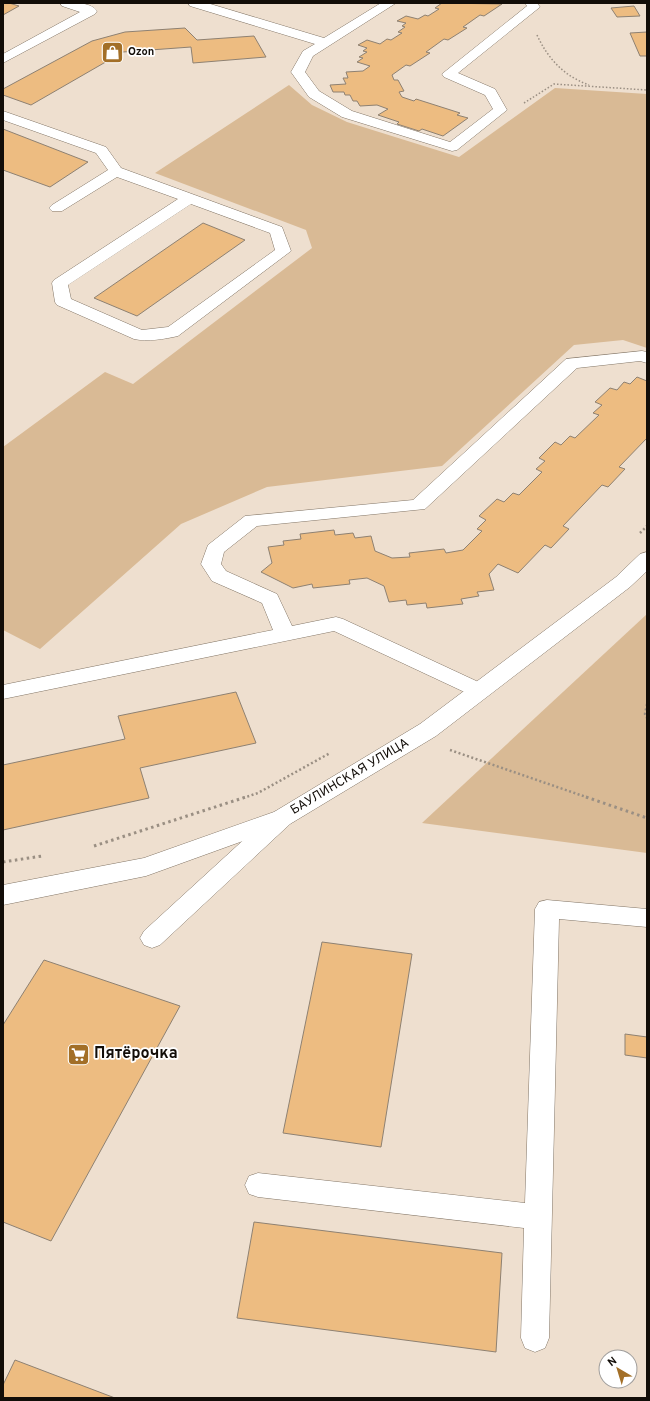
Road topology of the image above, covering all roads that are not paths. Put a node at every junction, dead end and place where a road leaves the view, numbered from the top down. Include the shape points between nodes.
1 (66, 3) edge
2 (194, 3) edge
3 (390, 3) edge
4 (531, 3) edge
5 (324, 43) junction
6 (3, 59) edge
7 (3, 115) edge
8 (116, 171) junction
9 (189, 198) junction
10 (57, 208) dead end
11 (647, 358) edge
12 (647, 559) edge
13 (285, 634) junction
14 (480, 691) junction
15 (3, 692) edge
16 (282, 818) junction
17 (3, 895) edge
18 (647, 918) edge
19 (152, 938) dead end
20 (258, 1185) dead end
21 (538, 1217) junction
22 (535, 1338) dead end

1 - 6 lane via 96,8
2 - 5 lane
3 - 5 lane
4 - 5 lane via 534,8 449,74 490,92 500,110 452,147 347,114 314,94 298,72 308,54
7 - 8 lane via 101,150
8 - 9 lane
8 - 10 lane
9 - 9 lane via 277,230 283,251 172,332 140,334 63,302 60,282
11 - 13 lane via 642,356 572,362 418,505 252,520 216,549 211,564 219,576 270,598
12 - 14 street, БАУЛИНСКАЯ УЛИЦА via 623,582
13 - 14 lane via 336,624
13 - 15 lane
14 - 16 street, БАУЛИНСКАЯ УЛИЦА via 428,730
16 - 17 street, БАУЛИНСКАЯ УЛИЦА via 146,867
16 - 19 lane
18 - 21 lane via 547,909
20 - 21 lane
21 - 22 lane

